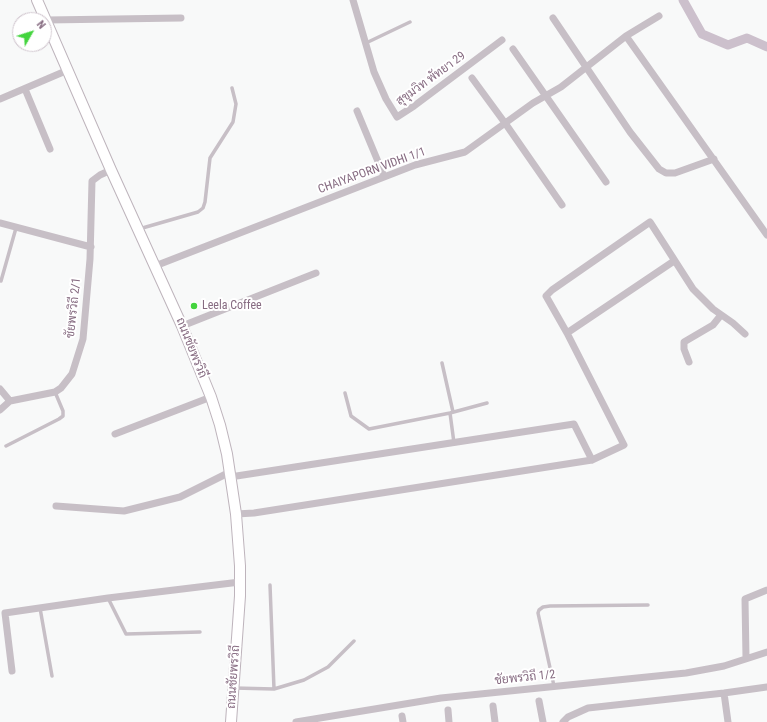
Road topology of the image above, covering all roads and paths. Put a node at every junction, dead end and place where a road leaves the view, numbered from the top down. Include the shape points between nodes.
1 (37, 0) edge
2 (353, 0) edge
3 (42, 12) edge
4 (659, 16) dead end
5 (181, 18) dead end
6 (553, 18) dead end
7 (52, 20) edge
8 (410, 22) dead end
9 (52, 34) edge
10 (626, 36) junction
11 (502, 40) dead end
12 (366, 43) junction
13 (513, 49) dead end
14 (586, 67) junction
15 (68, 70) junction
16 (472, 78) dead end
17 (232, 88) dead end
18 (25, 89) junction
19 (546, 95) junction
20 (0, 99) edge
21 (357, 111) dead end
22 (505, 123) junction
23 (50, 149) dead end
24 (714, 159) junction
25 (111, 170) junction
26 (384, 176) junction
27 (606, 182) dead end
28 (562, 205) dead end
29 (0, 224) edge
30 (16, 228) junction
31 (138, 229) junction
32 (767, 235) edge
33 (91, 247) junction
34 (674, 261) junction
35 (155, 266) junction
36 (316, 273) dead end
37 (1, 281) edge
38 (721, 315) junction
39 (182, 326) junction
40 (567, 333) junction
41 (745, 334) dead end
42 (442, 362) dead end
43 (689, 362) dead end
44 (0, 389) edge
45 (55, 392) junction
46 (345, 394) dead end
47 (211, 397) junction
48 (10, 401) junction
49 (487, 403) dead end
50 (0, 410) edge
51 (451, 412) junction
52 (115, 434) dead end
53 (454, 442) junction
54 (6, 446) dead end
55 (592, 460) junction
56 (230, 475) junction
57 (56, 506) dead end
58 (236, 514) junction
59 (240, 582) junction
60 (270, 585) dead end
61 (767, 590) edge
62 (108, 598) junction
63 (648, 605) dead end
64 (40, 608) junction
65 (200, 632) dead end
66 (354, 641) dead end
67 (767, 652) edge
68 (746, 658) junction
69 (12, 671) dead end
70 (52, 676) dead end
71 (554, 686) junction
72 (767, 687) edge
73 (234, 688) junction
74 (274, 689) junction
75 (724, 693) junction
76 (539, 701) dead end
77 (493, 706) dead end
78 (448, 710) dead end
79 (231, 722) edge
80 (296, 722) edge
81 (449, 722) edge
82 (495, 722) edge
83 (543, 722) edge
84 (563, 722) edge
85 (728, 722) edge

1 - 3 main road, ถนนชัยพรวิถี
2 - 12 street, สุขุมวิท พัทยา 29
4 - 10 street, CHAIYAPORN VIDHI 1/1
5 - 7 street
6 - 14 street
8 - 12 lane
9 - 15 main road, ถนนชัยพรวิถี
10 - 14 street, CHAIYAPORN VIDHI 1/1
10 - 24 street
11 - 12 street, สุขุมวิท พัทยา 29 via 397,118 374,72
13 - 19 street
14 - 19 street, CHAIYAPORN VIDHI 1/1 via 561,87
14 - 24 street via 630,132 659,169 666,173 674,173
15 - 18 street
15 - 25 main road, ถนนชัยพรวิถี
16 - 22 street
17 - 31 lane via 236,104 233,122 210,158 203,208 198,212
18 - 20 street
18 - 23 street
19 - 22 street, CHAIYAPORN VIDHI 1/1
19 - 27 street
21 - 26 street
22 - 26 street, CHAIYAPORN VIDHI 1/1 via 465,152 415,164
22 - 28 street
24 - 32 street
25 - 31 main road, ถนนชัยพรวิถี
25 - 33 street, ชัยพรวิถี 2/1 via 92,181
26 - 35 street, CHAIYAPORN VIDHI 1/1
29 - 30 street
30 - 33 street
30 - 37 lane
31 - 35 main road, ถนนชัยพรวิถี
33 - 45 street, ชัยพรวิถี 2/1 via 83,339 72,374
34 - 38 street via 693,289
34 - 40 street
34 - 40 street via 650,222 546,296
35 - 39 main road, ถนนชัยพรวิถี
36 - 39 street
38 - 41 street
38 - 43 street via 713,325 684,342
39 - 47 main road, ถนนชัยพรวิถี
40 - 55 street via 624,444
42 - 51 lane
44 - 48 street
45 - 48 street
45 - 54 lane via 63,416
46 - 51 lane via 351,416 369,429
47 - 52 street
47 - 56 main road, ถนนชัยพรวิถี via 220,425
48 - 50 street
49 - 51 lane
51 - 53 lane
53 - 55 street via 574,424
53 - 56 street
55 - 58 street
56 - 57 street via 180,497 124,511
56 - 58 main road, ถนนชัยพรวิถี
58 - 59 main road, ถนนชัยพรวิถี
59 - 62 street
59 - 73 main road, ถนนชัยพรวิถี
60 - 74 lane
61 - 68 street via 746,599
62 - 64 street
62 - 65 lane via 126,634
63 - 71 lane via 550,606 539,610
64 - 69 street via 5,613
64 - 70 lane
66 - 74 lane via 328,667 304,680
67 - 68 street, ชัยพรวิถี 1/2
68 - 71 street, ชัยพรวิถี 1/2 via 724,666 686,673
71 - 80 street, ชัยพรวิถี 1/2 via 441,698
72 - 75 street
73 - 74 lane
73 - 79 main road, ถนนชัยพรวิถี
75 - 84 street via 588,708
75 - 85 street
76 - 83 street
77 - 82 street
78 - 81 street

